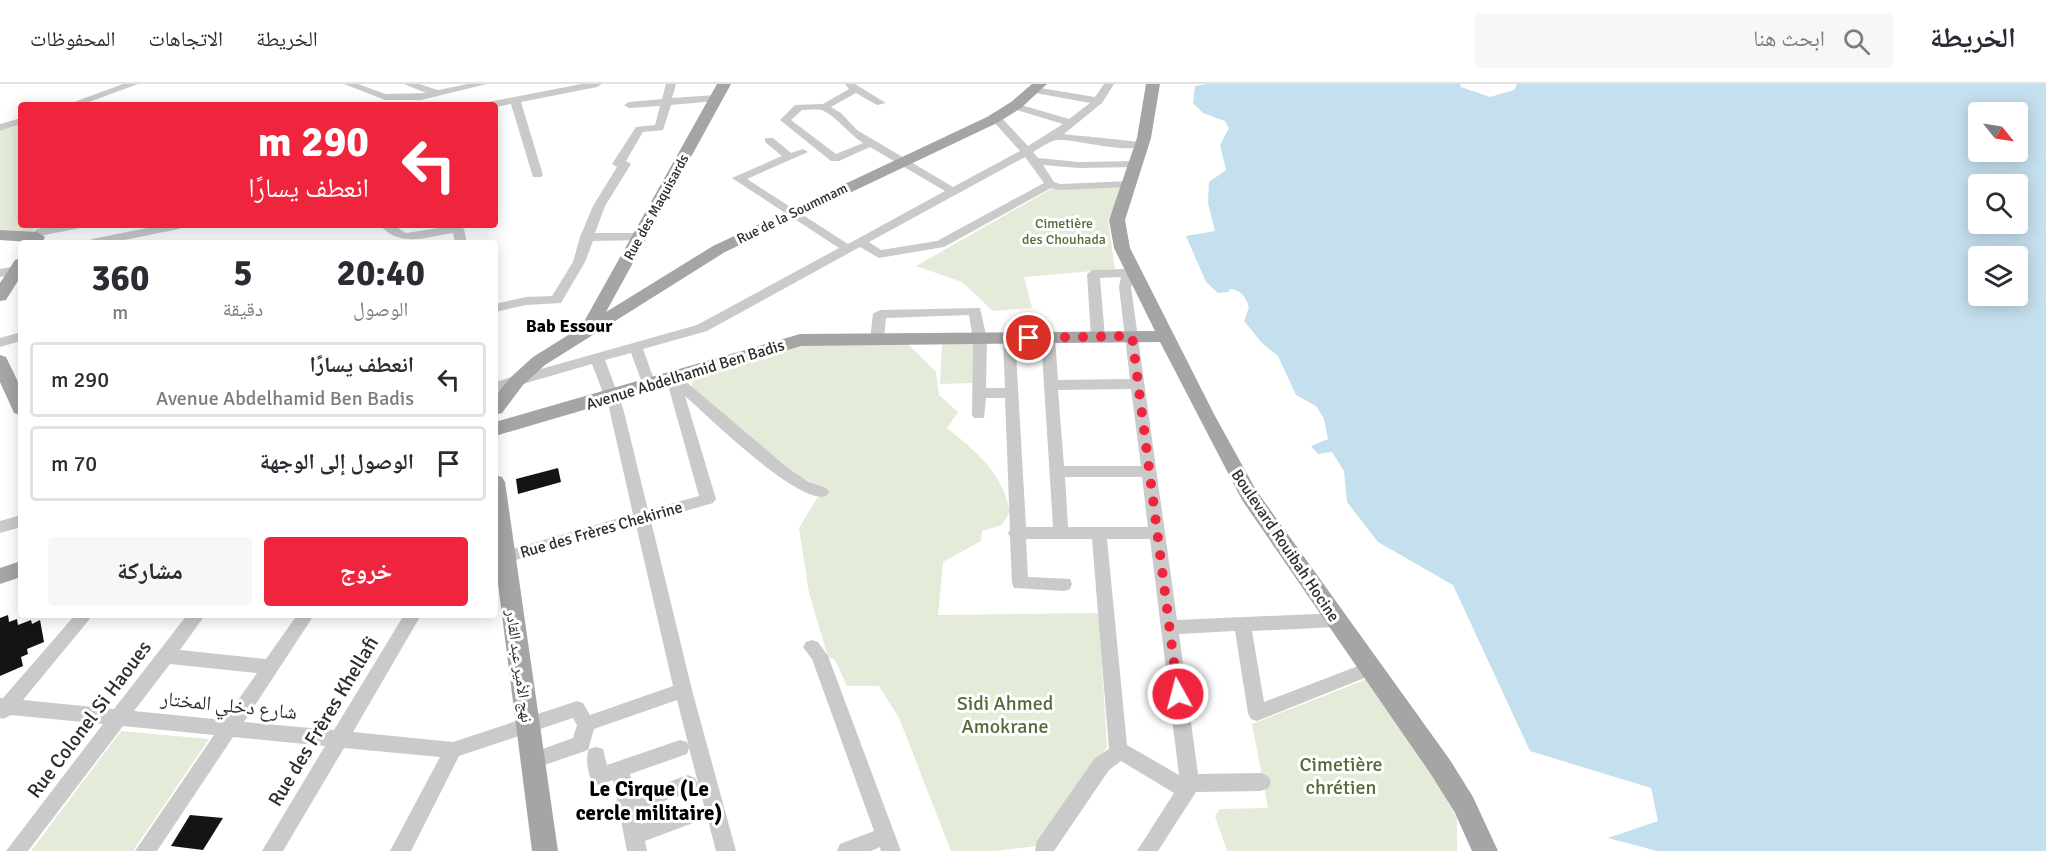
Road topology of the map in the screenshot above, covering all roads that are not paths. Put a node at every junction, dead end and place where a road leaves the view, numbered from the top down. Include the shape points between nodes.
1 (133, 84) edge
2 (349, 84) edge
3 (409, 84) edge
4 (482, 84) edge
5 (597, 84) edge
6 (671, 84) edge
7 (724, 84) edge
8 (846, 84) edge
9 (1109, 84) edge
10 (1153, 84) edge
11 (1035, 86) edge
12 (857, 89) junction
13 (439, 94) junction
14 (492, 95) edge
15 (716, 98) junction
16 (515, 99) junction
17 (665, 101) junction
18 (1098, 101) junction
19 (80, 102) edge
20 (881, 103) dead end
21 (629, 105) dead end
22 (1014, 106) junction
23 (826, 107) junction
24 (996, 118) junction
25 (18, 122) edge
26 (1071, 123) junction
27 (0, 128) edge
28 (1055, 136) junction
29 (769, 140) dead end
30 (871, 143) junction
31 (1142, 144) junction
32 (1026, 151) junction
33 (803, 152) dead end
34 (790, 157) junction
35 (1035, 161) junction
36 (902, 162) junction
37 (1136, 164) junction
38 (537, 175) dead end
39 (1050, 184) junction
40 (1130, 184) junction
41 (953, 191) junction
42 (792, 213) junction
43 (64, 228) edge
44 (170, 228) edge
45 (389, 228) edge
46 (39, 234) edge
47 (0, 235) edge
48 (586, 237) junction
49 (639, 237) junction
50 (138, 238) edge
51 (120, 240) edge
52 (461, 240) edge
53 (854, 245) junction
54 (1130, 270) junction
55 (498, 307) edge
56 (587, 330) junction
57 (1132, 336) junction
58 (1167, 336) junction
59 (18, 337) edge
60 (1048, 337) junction
61 (1098, 337) junction
62 (1010, 338) junction
63 (877, 339) junction
64 (980, 339) junction
65 (0, 343) edge
66 (636, 347) junction
67 (549, 353) junction
68 (597, 358) junction
69 (0, 361) edge
70 (569, 366) junction
71 (673, 378) junction
72 (517, 381) junction
73 (1138, 384) junction
74 (649, 385) junction
75 (1051, 385) junction
76 (980, 393) junction
77 (1012, 393) junction
78 (612, 396) junction
79 (498, 397) edge
80 (18, 403) edge
81 (979, 415) dead end
82 (498, 428) edge
83 (1149, 471) junction
84 (1057, 472) junction
85 (821, 492) dead end
86 (642, 517) junction
87 (18, 522) edge
88 (498, 525) edge
89 (0, 527) edge
90 (1157, 532) junction
91 (1016, 533) junction
92 (1061, 533) junction
93 (1100, 533) junction
94 (501, 568) edge
95 (1064, 584) dead end
96 (82, 618) edge
97 (195, 618) edge
98 (304, 618) edge
99 (411, 618) edge
100 (1338, 620) junction
101 (1242, 623) junction
102 (1169, 627) junction
103 (812, 647) dead end
104 (165, 656) junction
105 (271, 667) junction
106 (1371, 668) junction
107 (683, 690) junction
108 (2, 709) edge
109 (118, 717) junction
110 (586, 724) junction
111 (528, 725) junction
112 (230, 728) junction
113 (339, 738) junction
114 (680, 748) dead end
115 (453, 750) junction
116 (1120, 751) junction
117 (596, 755) dead end
118 (533, 761) junction
119 (620, 769) junction
120 (1261, 782) dead end
121 (688, 784) dead end
122 (1189, 787) junction
123 (628, 806) junction
124 (694, 814) dead end
125 (888, 843) edge
126 (636, 844) edge
127 (1044, 848) dead end
128 (16, 851) edge
129 (145, 851) edge
130 (272, 851) edge
131 (400, 851) edge
132 (545, 851) edge
133 (726, 851) edge
134 (847, 851) edge
135 (1147, 851) edge
136 (1485, 851) edge

1 - 19 street
2 - 13 street via 385,97
3 - 13 street
4 - 13 street
5 - 16 street
6 - 17 street
7 - 15 main road, Rue des Maquisards
8 - 12 street
9 - 18 street
10 - 31 main road, Boulevard Rouibah Hocine
11 - 18 street
11 - 22 main road, Rue de la Soummam
12 - 20 street
12 - 23 street
14 - 16 street
15 - 17 street
15 - 49 main road, Rue des Maquisards
16 - 38 street
17 - 21 street
17 - 48 street via 659,128 640,129 631,141 618,164 625,165 598,206
18 - 26 street
22 - 24 main road, Rue de la Soummam
22 - 26 street
23 - 30 street
23 - 30 street via 800,107 785,120 835,159
24 - 32 street
24 - 36 main road, Rue de la Soummam
25 - 27 street
26 - 28 street
28 - 31 street
28 - 32 street
29 - 34 street
30 - 36 street
31 - 37 main road, Boulevard Rouibah Hocine
32 - 35 street
32 - 41 street
33 - 34 street
34 - 42 street via 738,178
35 - 37 street
35 - 39 street
36 - 41 street
36 - 42 main road, Rue de la Soummam
37 - 40 main road, Boulevard Rouibah Hocine
39 - 40 street
39 - 53 street via 940,244 879,254
40 - 54 main road, Boulevard Rouibah Hocine via 1117,219
41 - 53 street
42 - 53 street
42 - 56 main road, Rue de la Soummam via 719,249
43 - 46 street
44 - 50 street
45 - 52 street via 406,237 459,229
46 - 47 main road
48 - 49 street
48 - 55 street via 579,262 556,300
49 - 56 main road, Rue des Maquisards
50 - 51 street
53 - 66 street via 702,328
54 - 57 street via 1125,287
54 - 58 main road, Boulevard Rouibah Hocine
54 - 61 street via 1093,274
56 - 67 main road, Rue de la Soummam
57 - 58 main road, Avenue Abdelhamid Ben Badis
57 - 61 main road, Avenue Abdelhamid Ben Badis
57 - 73 street
58 - 100 main road, Boulevard Rouibah Hocine via 1249,495
59 - 65 street
60 - 61 main road, Avenue Abdelhamid Ben Badis
60 - 62 main road, Avenue Abdelhamid Ben Badis
60 - 75 street
62 - 64 main road, Avenue Abdelhamid Ben Badis
62 - 77 street
63 - 64 main road, Avenue Abdelhamid Ben Badis
63 - 64 street via 880,314 975,311
63 - 71 main road, Avenue Abdelhamid Ben Badis via 800,340
64 - 76 street
66 - 68 street
66 - 74 street
67 - 70 street
67 - 72 main road, Rue de la Soummam
68 - 70 street
68 - 78 street
69 - 80 main road
70 - 72 street
71 - 74 main road, Avenue Abdelhamid Ben Badis
71 - 85 street via 784,474
71 - 86 street, Rue des Frères Chekirine via 708,499
72 - 79 main road, Rue de la Soummam
73 - 75 street
73 - 83 street
74 - 78 main road, Avenue Abdelhamid Ben Badis
75 - 84 street
76 - 77 street
76 - 81 street
77 - 91 street
78 - 82 main road, Avenue Abdelhamid Ben Badis
78 - 86 street
83 - 84 street
83 - 90 street
84 - 92 street
86 - 94 street, Rue des Frères Chekirine
86 - 107 street
87 - 89 street
88 - 94 main road, نهج الأمير عبد القادر
90 - 93 street
90 - 102 street
91 - 92 street
91 - 95 street via 1020,583
92 - 93 street
93 - 116 street
94 - 111 main road, نهج الأمير عبد القادر
96 - 108 street
97 - 104 street, Rue Colonel Si Haoues
98 - 105 street
99 - 113 street, Rue des Frères Khellafi
100 - 101 street
100 - 106 main road, Boulevard Rouibah Hocine
101 - 102 street
101 - 106 street via 1257,713
102 - 122 street
103 - 125 street via 819,656
104 - 105 street
104 - 109 street, Rue Colonel Si Haoues
105 - 112 street
106 - 136 main road, Boulevard Rouibah Hocine via 1456,791
107 - 110 street
107 - 133 street
108 - 109 street, شارع دخلي المختار
109 - 112 street, شارع دخلي المختار
109 - 128 street, Rue Colonel Si Haoues
110 - 111 street via 577,709
110 - 118 street via 581,744
111 - 115 street
111 - 118 main road, نهج الأمير عبد القادر
112 - 113 street, شارع دخلي المختار
112 - 129 street
113 - 115 street, شارع دخلي المختار
113 - 130 street, Rue des Frères Khellafi
114 - 119 street
115 - 131 street
116 - 122 street
116 - 127 street via 1102,764
117 - 119 street via 599,776
118 - 132 main road, نهج الأمير عبد القادر
119 - 123 street
120 - 122 street
121 - 123 street
122 - 135 street
123 - 126 street
124 - 126 street
125 - 134 street

